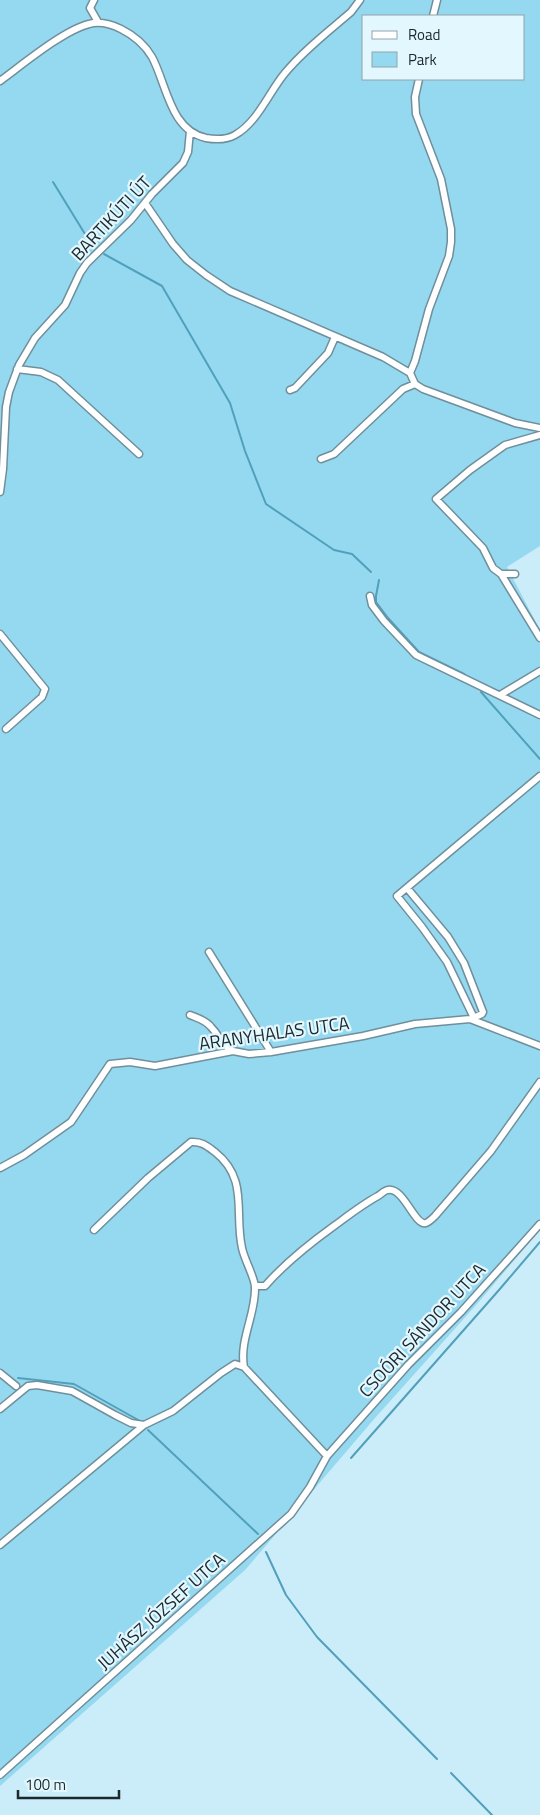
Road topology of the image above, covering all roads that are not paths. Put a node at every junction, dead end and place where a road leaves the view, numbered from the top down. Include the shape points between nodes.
1 (94, 0) edge
2 (360, 0) edge
3 (437, 0) edge
4 (433, 15) edge
5 (98, 22) junction
6 (418, 80) edge
7 (0, 81) edge
8 (190, 131) junction
9 (145, 203) junction
10 (335, 337) junction
11 (17, 369) junction
12 (410, 373) junction
13 (415, 384) junction
14 (290, 390) dead end
15 (540, 428) edge
16 (540, 435) edge
17 (139, 454) dead end
18 (321, 459) dead end
19 (0, 492) edge
20 (501, 574) junction
21 (514, 574) dead end
22 (370, 596) dead end
23 (0, 634) edge
24 (540, 638) edge
25 (540, 671) edge
26 (500, 695) junction
27 (540, 715) edge
28 (6, 729) dead end
29 (540, 776) edge
30 (407, 888) junction
31 (209, 952) dead end
32 (190, 1015) dead end
33 (472, 1018) junction
34 (540, 1046) edge
35 (233, 1050) junction
36 (271, 1052) junction
37 (540, 1082) edge
38 (0, 1168) edge
39 (540, 1224) edge
40 (94, 1230) dead end
41 (255, 1286) junction
42 (244, 1367) junction
43 (0, 1374) edge
44 (16, 1386) dead end
45 (0, 1409) edge
46 (144, 1425) junction
47 (327, 1456) junction
48 (0, 1545) edge
49 (0, 1774) edge

1 - 5 street via 90,8
2 - 8 street via 284,74 253,118 237,134 216,140
3 - 4 street
5 - 7 street via 67,34
5 - 8 street via 127,32 146,48 176,114
6 - 12 street via 416,114 441,179 451,242
8 - 9 street, BARTIKÚTI ÚT via 188,152 183,163
9 - 10 street via 173,244 206,275 230,290
9 - 11 street, BARTIKÚTI ÚT via 84,267 65,305 35,338
10 - 12 street via 383,357
10 - 14 street via 328,353
11 - 17 street via 41,372 58,380
11 - 19 street, BARTIKÚTI ÚT via 6,407
12 - 13 street
13 - 15 street via 514,423
13 - 18 street via 403,389 334,454
16 - 20 street via 505,445 436,499 483,548 493,568
20 - 21 street
20 - 24 street
22 - 26 street via 372,605 384,621 416,655
23 - 28 street via 45,689 42,697
25 - 26 street
26 - 27 street
29 - 30 street
30 - 33 street via 397,896 447,962
30 - 33 street via 448,937 464,963 483,1012
31 - 36 street
32 - 35 street via 205,1021 221,1042
33 - 34 street, ARANYHALAS UTCA
33 - 36 street, ARANYHALAS UTCA via 415,1024
35 - 36 street, ARANYHALAS UTCA via 249,1054
35 - 38 street, ARANYHALAS UTCA via 155,1066 130,1062 110,1064 71,1122
37 - 41 street via 491,1151 426,1224 419,1220 400,1195 387,1190 302,1250 265,1286
39 - 47 street, CSOÓRI SÁNDOR UTCA
40 - 41 street via 148,1178 191,1142 198,1141 224,1160 235,1180 240,1199 242,1248
41 - 42 street via 244,1344
42 - 46 street via 235,1364 173,1411
42 - 47 street
43 - 44 street
45 - 46 street via 28,1386 37,1385 72,1391 115,1415
46 - 48 street
47 - 49 street, JUHÁSZ JÓZSEF UTCA via 291,1514

